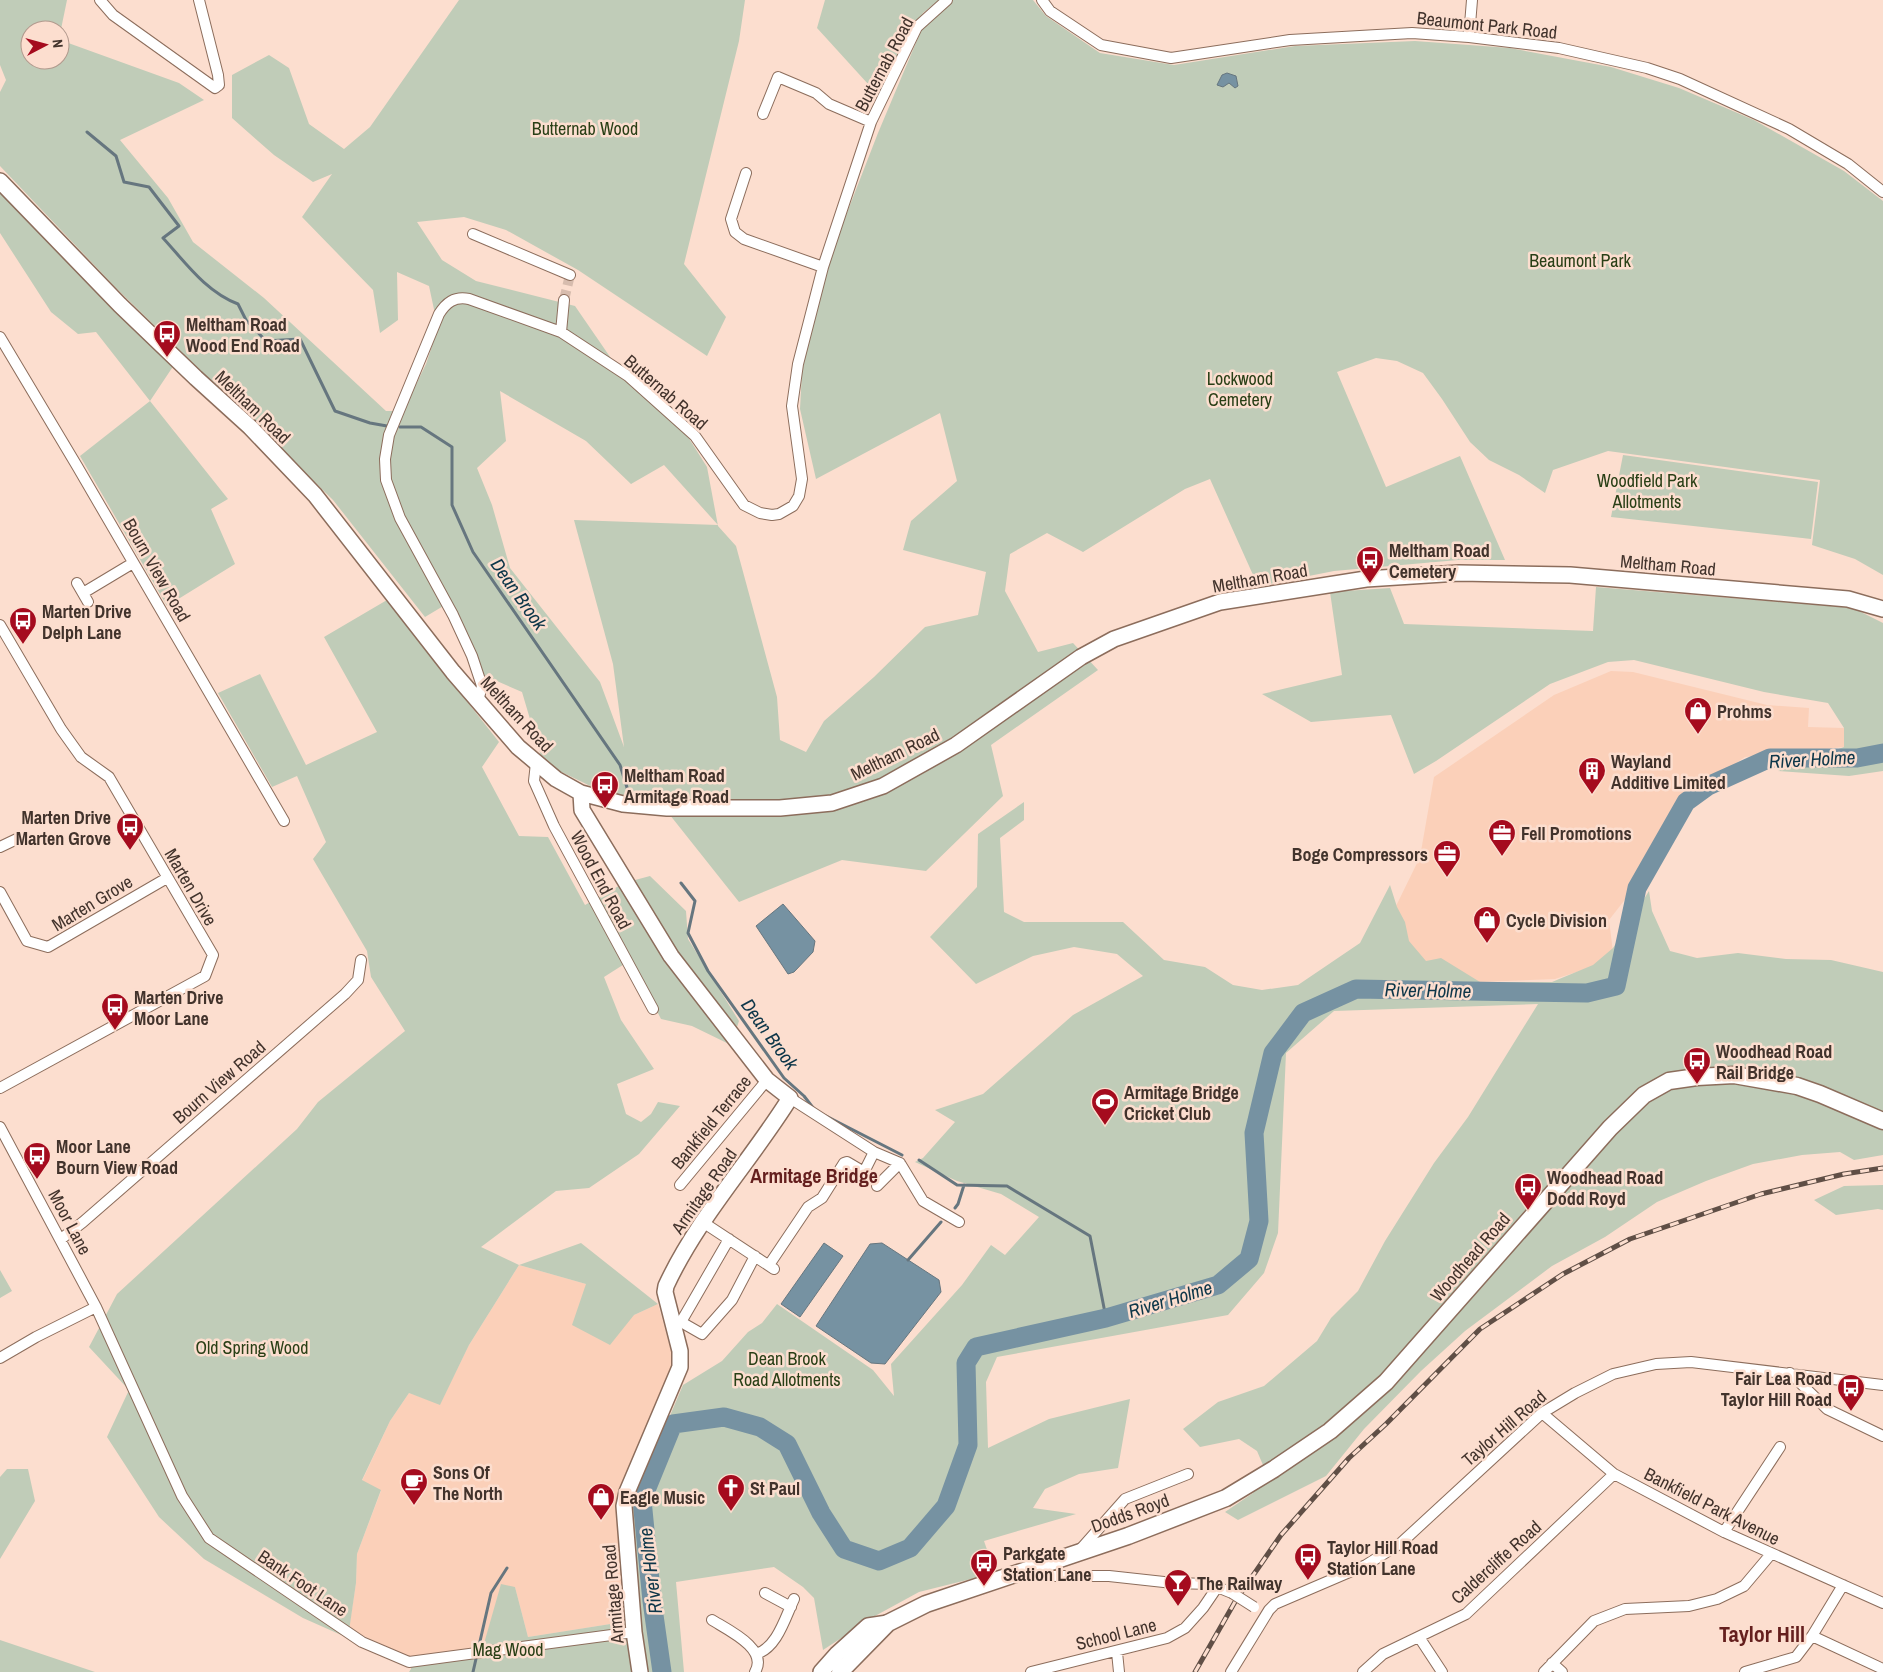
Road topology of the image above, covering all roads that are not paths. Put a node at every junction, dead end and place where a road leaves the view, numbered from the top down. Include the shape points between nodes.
1 (100, 0) edge
2 (199, 0) edge
3 (947, 0) edge
4 (1042, 0) edge
5 (1472, 0) edge
6 (1469, 36) junction
7 (763, 114) dead end
8 (871, 122) junction
9 (746, 173) dead end
10 (0, 181) edge
11 (1883, 192) edge
12 (473, 234) dead end
13 (823, 267) junction
14 (570, 275) dead end
15 (564, 300) tunnel mouth
16 (561, 332) junction
17 (0, 338) edge
18 (133, 563) junction
19 (77, 583) dead end
20 (82, 593) junction
21 (88, 602) dead end
22 (1883, 609) edge
23 (0, 625) edge
24 (478, 702) junction
25 (536, 763) junction
26 (581, 793) junction
27 (284, 821) dead end
28 (21, 837) dead end
29 (0, 847) edge
30 (166, 878) junction
31 (0, 892) edge
32 (361, 960) dead end
33 (652, 1008) dead end
34 (766, 1080) junction
35 (0, 1088) edge
36 (790, 1098) junction
37 (1883, 1121) edge
38 (0, 1127) edge
39 (874, 1152) junction
40 (900, 1163) junction
41 (680, 1185) dead end
42 (878, 1186) dead end
43 (702, 1221) junction
44 (959, 1222) dead end
45 (61, 1239) junction
46 (729, 1239) junction
47 (756, 1256) junction
48 (96, 1307) junction
49 (676, 1322) junction
50 (0, 1358) edge
51 (1790, 1373) junction
52 (1883, 1385) edge
53 (1542, 1413) junction
54 (1883, 1436) edge
55 (1780, 1447) dead end
56 (1188, 1474) dead end
57 (1614, 1474) junction
58 (1260, 1478) joint
59 (1724, 1532) junction
60 (1077, 1553) junction
61 (1771, 1554) junction
62 (1009, 1576) junction
63 (1843, 1585) junction
64 (1218, 1586) junction
65 (765, 1593) dead end
66 (1883, 1603) edge
67 (1269, 1610) junction
68 (712, 1620) dead end
69 (888, 1623) junction
70 (634, 1632) junction
71 (1812, 1636) junction
72 (1419, 1637) junction
73 (1116, 1652) junction
74 (756, 1654) junction
75 (1552, 1663) junction
76 (1883, 1670) edge
77 (640, 1672) edge
78 (755, 1672) edge
79 (821, 1672) edge
80 (840, 1672) edge
81 (1030, 1672) edge
82 (1119, 1672) edge
83 (1231, 1672) edge
84 (1362, 1672) edge
85 (1442, 1672) edge
86 (1544, 1672) edge
87 (1562, 1672) edge
88 (1745, 1672) edge

1 - 2 street via 113,15 214,92 219,85 218,75
3 - 8 street, Butternab Road via 917,27
4 - 6 street, Beaumont Park Road via 1050,11 1101,45 1171,58 1290,40 1412,34
5 - 6 street
6 - 11 street, Beaumont Park Road via 1559,48 1680,79 1789,129 1848,164
7 - 8 street via 778,77
8 - 13 street, Butternab Road
9 - 13 street via 731,219 736,232 744,239
10 - 24 main road, Meltham Road via 120,305 250,427 314,495
12 - 14 street
13 - 16 street, Butternab Road via 798,364 792,406 801,489 793,506 779,514 760,514 744,505 695,436 628,376
15 - 16 street
16 - 24 street, Butternab Road via 468,300 451,300 438,314 389,435 386,480 400,518 472,656 482,686
17 - 18 street, Bourn View Road
18 - 20 street
18 - 27 street, Bourn View Road
19 - 20 street
20 - 21 street
22 - 26 main road, Meltham Road via 1848,599 1570,575 1459,573 1366,579 1220,602 1114,640 1081,657 956,745 883,786 832,804 780,808 666,808 623,804
23 - 30 street, Marten Drive via 71,743 81,757 109,778
24 - 25 main road, Meltham Road
25 - 26 main road, Meltham Road
25 - 33 street, Wood End Road via 534,781 554,826
26 - 34 main road via 582,810 670,956
28 - 29 street
30 - 31 street, Marten Grove via 48,947 27,941
30 - 35 street, Marten Drive via 213,955 204,976
32 - 45 street, Bourn View Road via 358,980 345,994
34 - 36 main road
34 - 41 street, Bankfield Terrace
36 - 39 street
36 - 43 main road, Armitage Road via 770,1132
37 - 58 main road, Woodhead Road via 1797,1086 1734,1075 1669,1081 1644,1095 1610,1128 1386,1382 1330,1431
38 - 45 street, Moor Lane
39 - 40 street
39 - 47 street via 864,1172 844,1163 822,1198 808,1207 771,1267
40 - 42 street
40 - 44 street via 923,1201
43 - 46 street
43 - 49 main road, Armitage Road via 666,1286 665,1292
45 - 48 street, Moor Lane
46 - 47 street
46 - 49 street
47 - 49 street via 732,1300 702,1334
48 - 50 street
48 - 70 street, Bank Foot Lane via 182,1496 209,1538 362,1642 409,1662
49 - 70 main road, Armitage Road via 680,1367 624,1506
51 - 52 street, Taylor Hill Road
51 - 53 street, Taylor Hill Road via 1691,1362 1656,1364 1614,1374
51 - 54 street via 1827,1409
53 - 57 street, Bankfield Park Avenue
53 - 67 street, Taylor Hill Road via 1401,1543 1366,1566 1282,1600
55 - 59 street
56 - 60 street via 1125,1499
57 - 59 street, Bankfield Park Avenue
57 - 72 street, Caldercliffe Road via 1466,1614
58 - 60 main road, Dodds Royd via 1226,1498
59 - 61 street, Bankfield Park Avenue
60 - 62 main road, Dodds Royd
61 - 63 street, Bankfield Park Avenue
61 - 75 street via 1744,1586 1717,1599 1689,1606 1625,1609 1594,1621
62 - 64 street via 1109,1576
62 - 69 main road via 926,1604
63 - 66 street, Bankfield Park Avenue
63 - 71 street
64 - 67 street, bridge via 1254,1607
64 - 73 street, School Lane via 1185,1628 1167,1638
65 - 74 street via 792,1603 774,1641 766,1651
67 - 83 street
68 - 74 street via 749,1645
69 - 79 main road via 868,1626
69 - 80 main road
70 - 77 main road, Armitage Road
71 - 76 street
71 - 88 street via 1796,1658
72 - 84 street, Caldercliffe Road via 1383,1654
72 - 85 street
73 - 81 street, School Lane
73 - 82 street
74 - 78 street via 758,1666
75 - 86 street
75 - 87 street

